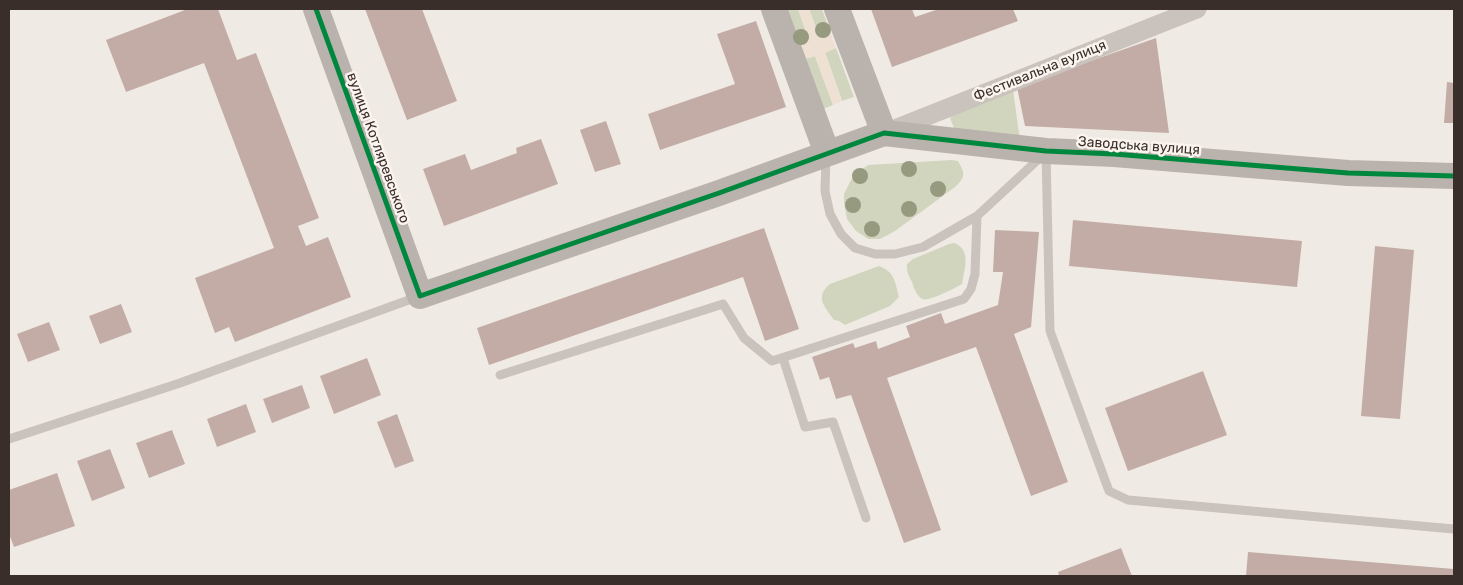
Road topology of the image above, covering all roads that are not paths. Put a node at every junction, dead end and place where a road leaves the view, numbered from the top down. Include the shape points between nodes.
1 (316, 9) edge
2 (774, 9) edge
3 (837, 9) edge
4 (1197, 9) edge
5 (884, 133) junction
6 (1046, 151) junction
7 (827, 153) junction
8 (1454, 176) edge
9 (977, 216) junction
10 (420, 296) junction
11 (783, 358) junction
12 (500, 375) dead end
13 (9, 438) edge
14 (866, 518) dead end
15 (1454, 529) edge

1 - 10 street, вулиця Котляревського
2 - 7 street
3 - 5 street
4 - 5 street, Фестивальна вулиця
5 - 6 street, Заводська вулиця
5 - 7 street, Заводська вулиця
6 - 8 street, Заводська вулиця via 1348,173
6 - 9 lane
6 - 15 lane via 1050,332 1109,491 1128,500
7 - 9 lane via 824,191 830,214 841,234 855,248 875,254 895,254 923,247
7 - 10 street, Заводська вулиця
9 - 11 lane via 975,274 964,299
10 - 13 lane via 180,383
11 - 12 lane via 772,362 744,338 723,304
11 - 14 lane via 805,427 833,422

